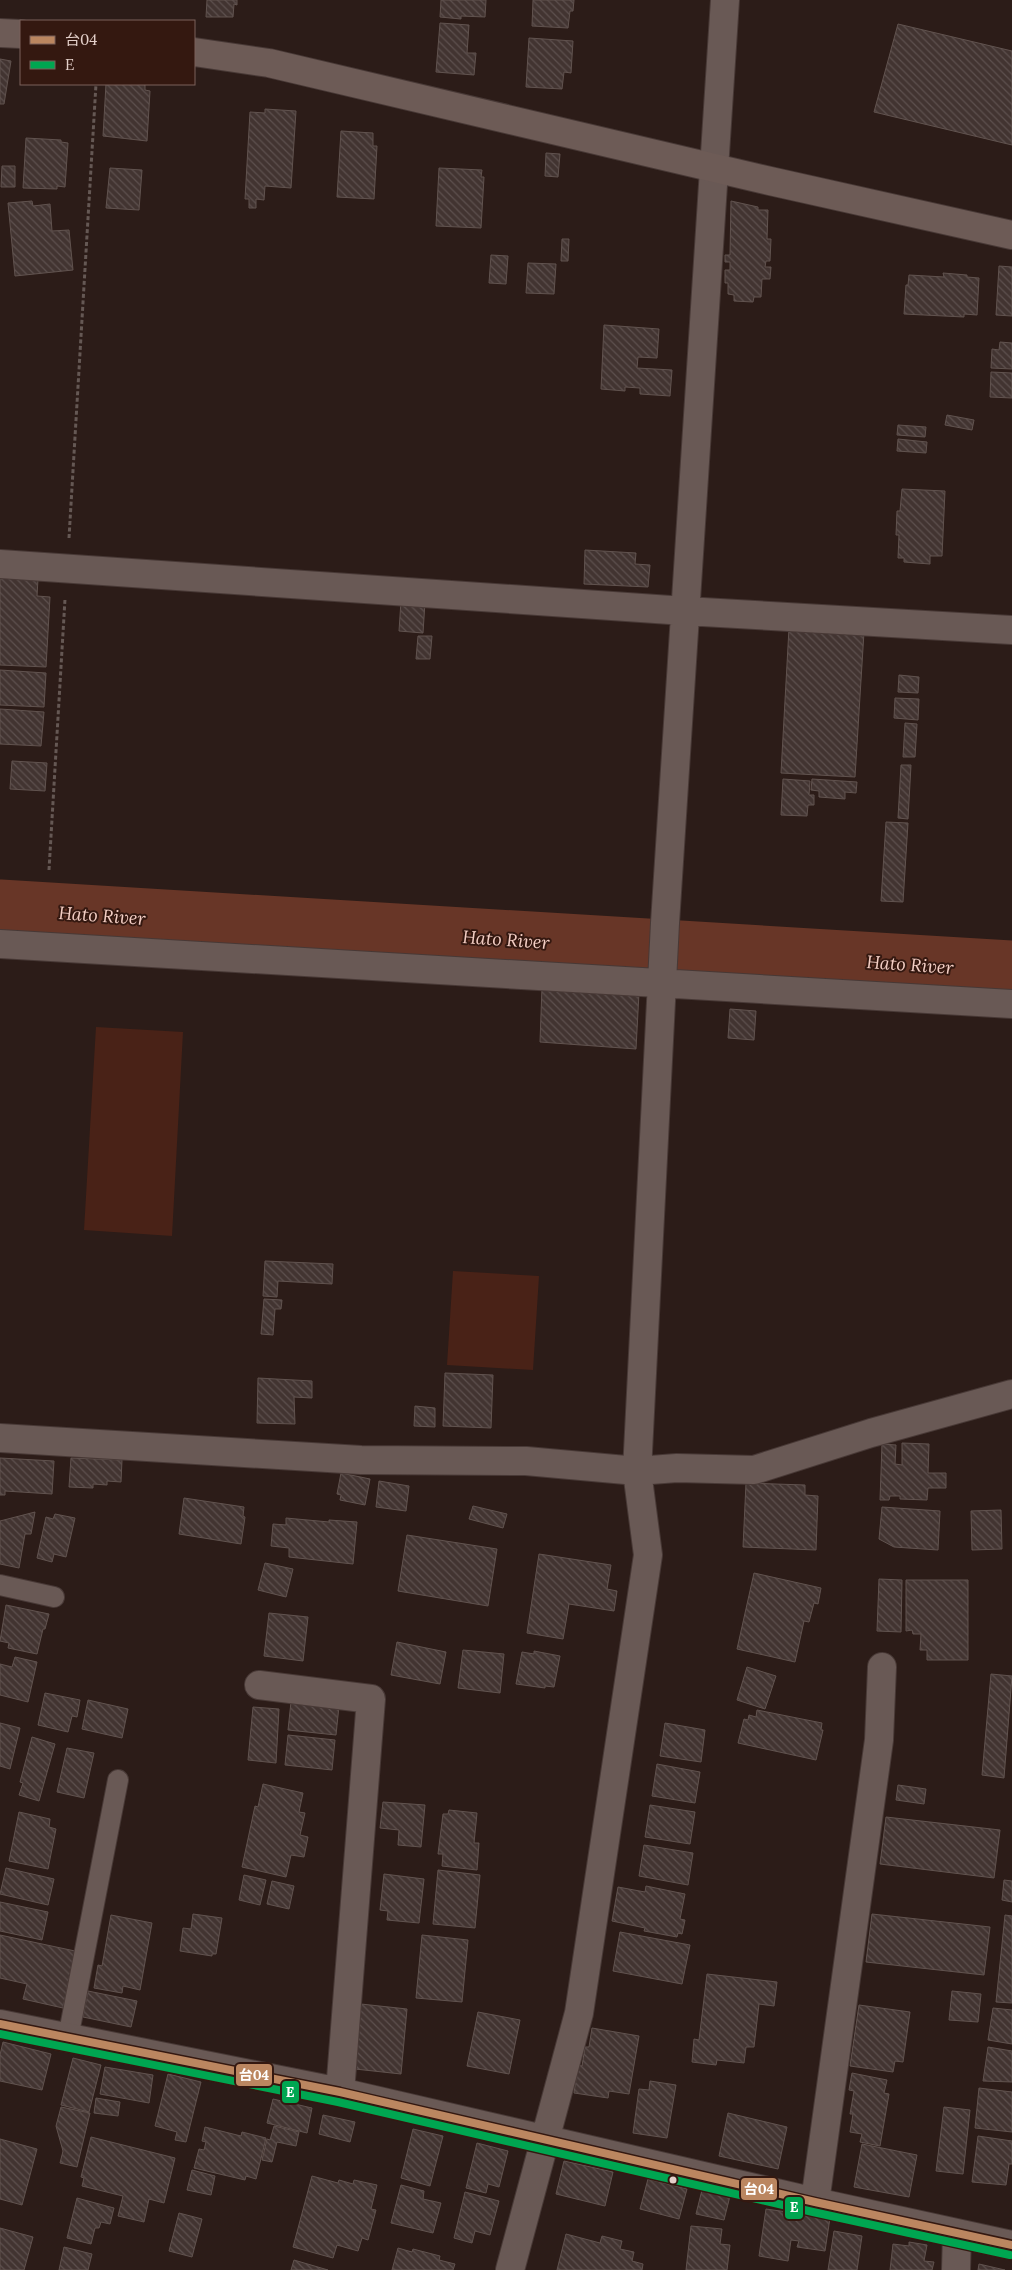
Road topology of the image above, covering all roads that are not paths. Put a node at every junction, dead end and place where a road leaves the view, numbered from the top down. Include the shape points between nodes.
1 (725, 0) edge
2 (0, 33) edge
3 (20, 34) edge
4 (195, 52) edge
5 (714, 167) junction
6 (1012, 235) edge
7 (0, 564) edge
8 (684, 611) junction
9 (1012, 630) edge
10 (0, 944) edge
11 (663, 976) junction
12 (1012, 1004) edge
13 (1012, 1394) edge
14 (0, 1438) edge
15 (637, 1471) junction
16 (0, 1585) edge
17 (54, 1597) dead end
18 (882, 1667) dead end
19 (259, 1685) dead end
20 (118, 1780) dead end
21 (0, 2024) edge
22 (68, 2038) junction
23 (340, 2092) junction
24 (545, 2138) junction
25 (815, 2202) junction
26 (957, 2234) junction
27 (1012, 2244) edge
28 (510, 2270) edge
29 (956, 2270) edge

1 - 5 street
2 - 3 street
4 - 5 street via 269,63
5 - 6 street
5 - 8 street
7 - 8 street
8 - 9 street
8 - 11 street
10 - 11 street
11 - 12 street
11 - 15 street
13 - 15 street via 870,1433 754,1470 677,1468
14 - 15 street via 361,1460 526,1461
15 - 24 street via 648,1555 579,2013
16 - 17 lane
18 - 25 street via 879,1740
19 - 23 street via 371,1699
20 - 22 lane
21 - 22 street
22 - 23 street
23 - 24 street
24 - 25 street
24 - 28 street
25 - 26 street
26 - 27 street
26 - 29 street

